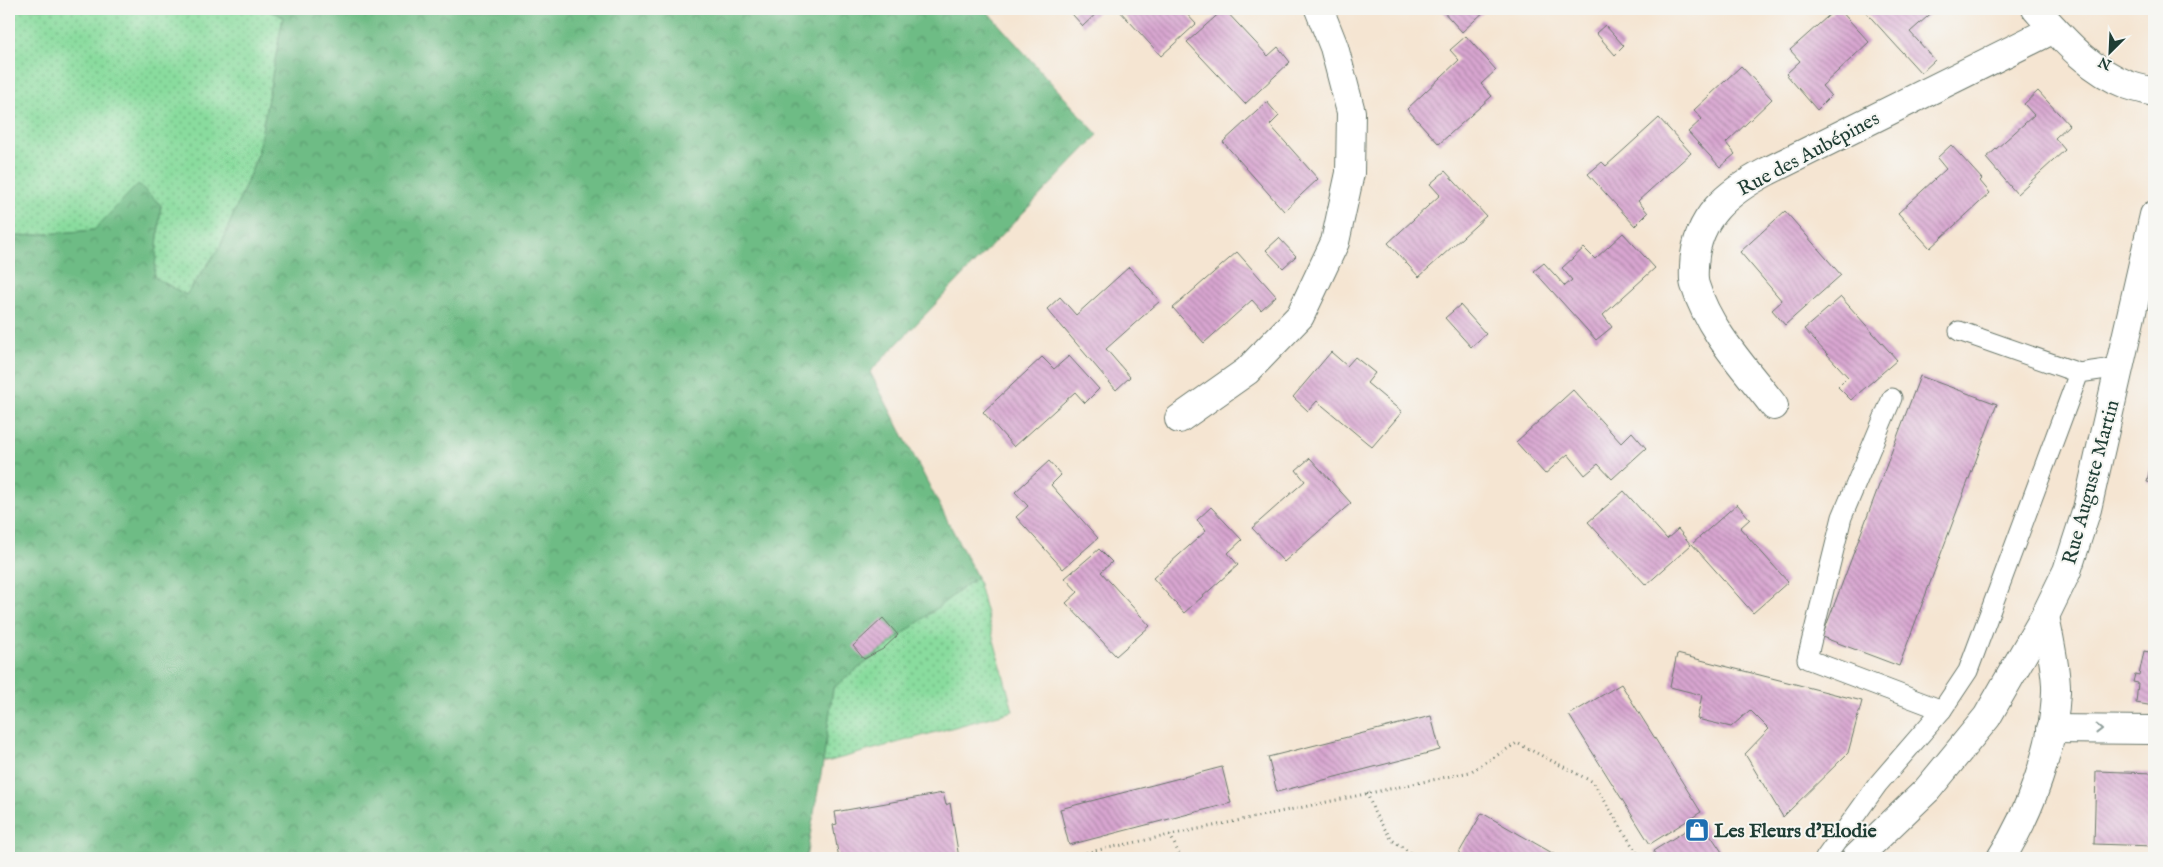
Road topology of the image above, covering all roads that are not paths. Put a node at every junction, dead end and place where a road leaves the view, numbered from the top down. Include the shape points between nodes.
1 (1319, 9) edge
2 (2036, 9) edge
3 (2054, 29) junction
4 (2154, 92) edge
5 (2154, 215) edge
6 (2151, 241) edge
7 (1959, 330) dead end
8 (2120, 367) junction
9 (2079, 373) junction
10 (1892, 398) dead end
11 (1774, 406) dead end
12 (1179, 419) dead end
13 (2046, 616) junction
14 (1942, 710) junction
15 (2051, 729) junction
16 (2154, 730) edge
17 (1825, 858) edge
18 (1856, 858) edge
19 (2001, 858) edge

1 - 12 street via 1334,47 1351,112 1350,173 1335,242 1300,316 1247,372
2 - 3 street
3 - 4 street via 2093,66 2127,85
3 - 11 street, Rue des Aubépines via 1768,171 1740,186 1719,204 1702,232 1695,255 1694,282 1707,315
5 - 6 street, Rue Auguste Martin
6 - 8 street, Rue Auguste Martin
7 - 9 lane
8 - 9 lane
8 - 13 street, Rue Auguste Martin via 2086,509 2067,571
9 - 14 lane via 1968,671
10 - 14 lane via 1842,517 1807,659
13 - 15 street via 2056,691
13 - 18 street, Rue Auguste Martin via 1987,717 1927,790
14 - 17 lane via 1878,784
15 -> 16 street
15 - 19 street via 2048,750 2028,806

